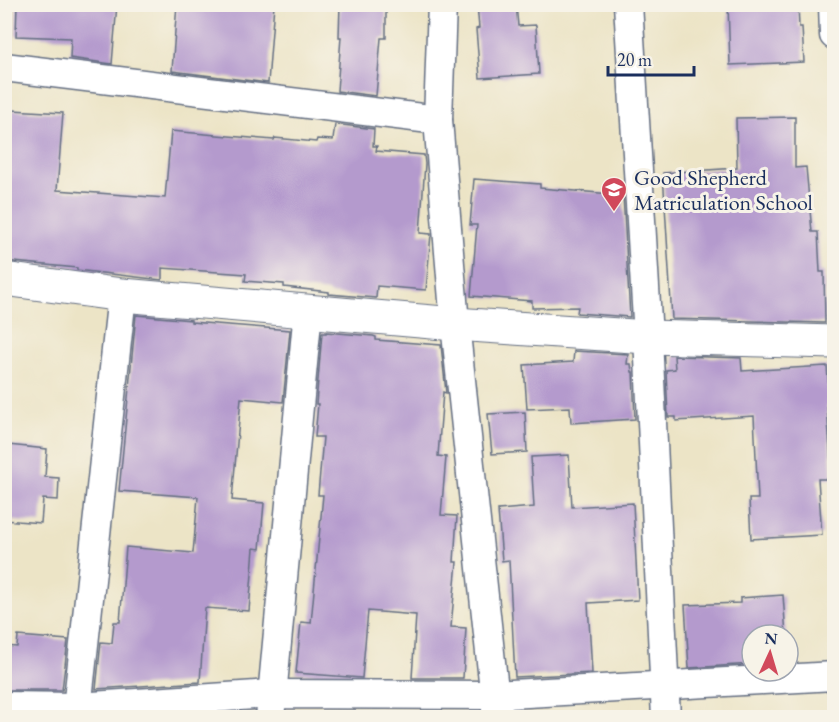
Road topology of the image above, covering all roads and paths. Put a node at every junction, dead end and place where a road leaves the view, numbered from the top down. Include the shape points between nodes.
1 (442, 4) edge
2 (628, 4) edge
3 (833, 4) edge
4 (834, 35) edge
5 (4, 67) edge
6 (438, 120) junction
7 (4, 279) edge
8 (122, 295) junction
9 (308, 310) junction
10 (455, 324) junction
11 (648, 337) junction
12 (834, 342) edge
13 (834, 676) edge
14 (665, 686) junction
15 (4, 706) edge
16 (271, 706) edge
17 (495, 706) edge
18 (77, 712) edge
19 (666, 717) edge

1 - 6 street
2 - 11 street
3 - 4 street
5 - 6 street
6 - 10 street
7 - 8 street
8 - 9 street
8 - 18 street
9 - 10 street
9 - 16 street
10 - 11 street
10 - 17 street
11 - 12 street
11 - 14 street
13 - 14 street
14 - 17 street
14 - 19 street
15 - 18 street
16 - 17 street
16 - 18 street

